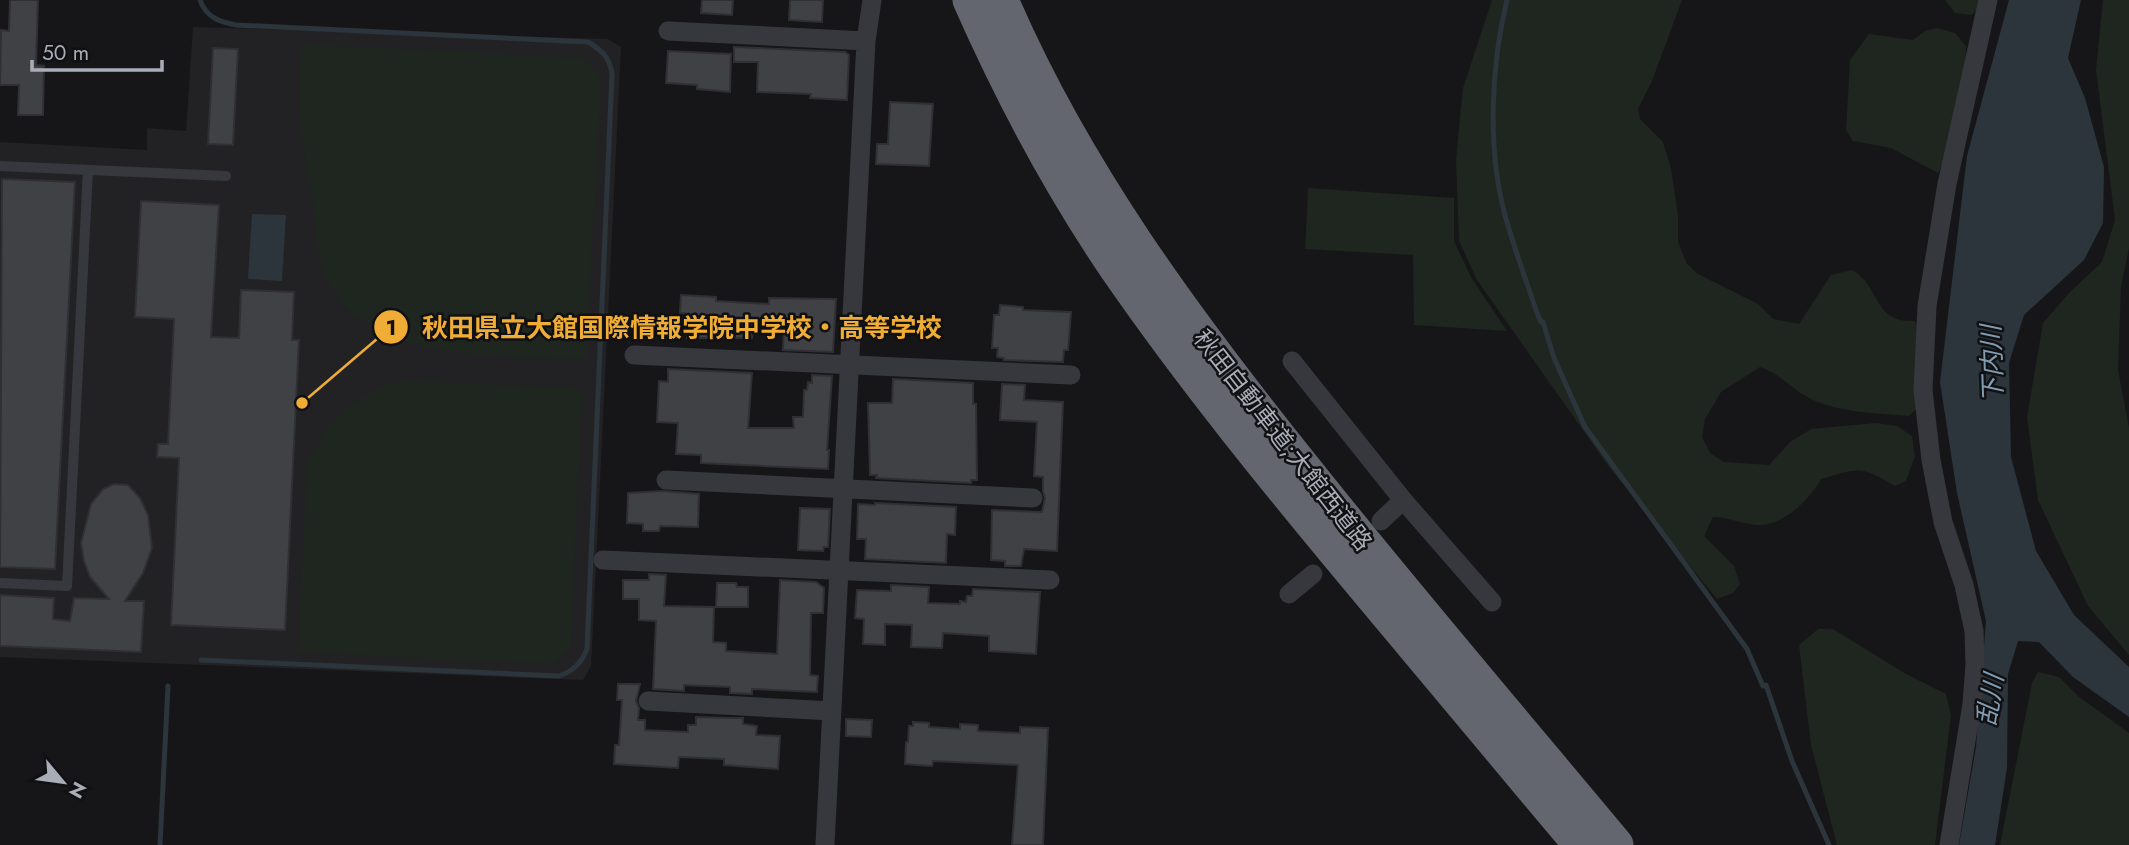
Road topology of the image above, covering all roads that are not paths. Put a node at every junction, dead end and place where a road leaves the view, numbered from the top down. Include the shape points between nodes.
1 (872, 0) edge
2 (970, 0) edge
3 (1001, 0) edge
4 (1988, 0) edge
5 (668, 31) dead end
6 (866, 41) junction
7 (0, 166) edge
8 (88, 170) junction
9 (226, 176) dead end
10 (634, 355) dead end
11 (1292, 361) dead end
12 (849, 364) junction
13 (1071, 374) dead end
14 (666, 480) dead end
15 (843, 488) junction
16 (1033, 498) dead end
17 (1403, 500) junction
18 (1381, 521) dead end
19 (603, 560) dead end
20 (838, 571) junction
21 (1313, 574) dead end
22 (1050, 580) dead end
23 (0, 583) edge
24 (1289, 594) dead end
25 (1492, 602) dead end
26 (649, 701) dead end
27 (832, 710) junction
28 (825, 845) edge
29 (1581, 845) edge
30 (1616, 845) edge
31 (1949, 845) edge

1 - 6 street
2 - 29 highway, 秋田自動車道;大館西道路 via 1021,107 1068,190 1176,352
3 - 30 highway, 秋田自動車道;大館西道路 via 1092,177 1198,333 1341,515
4 - 31 street via 1947,184 1927,306 1923,390 1943,522 1974,631 1972,704
5 - 6 street
6 - 12 street
7 - 8 lane
8 - 9 lane
8 - 23 lane via 67,586
10 - 12 street
11 - 17 street
12 - 13 street
12 - 15 street
14 - 15 street
15 - 16 street
15 - 20 street
17 - 18 street
17 - 25 street
19 - 20 street
20 - 22 street
20 - 27 street
21 - 24 street
26 - 27 street
27 - 28 street

